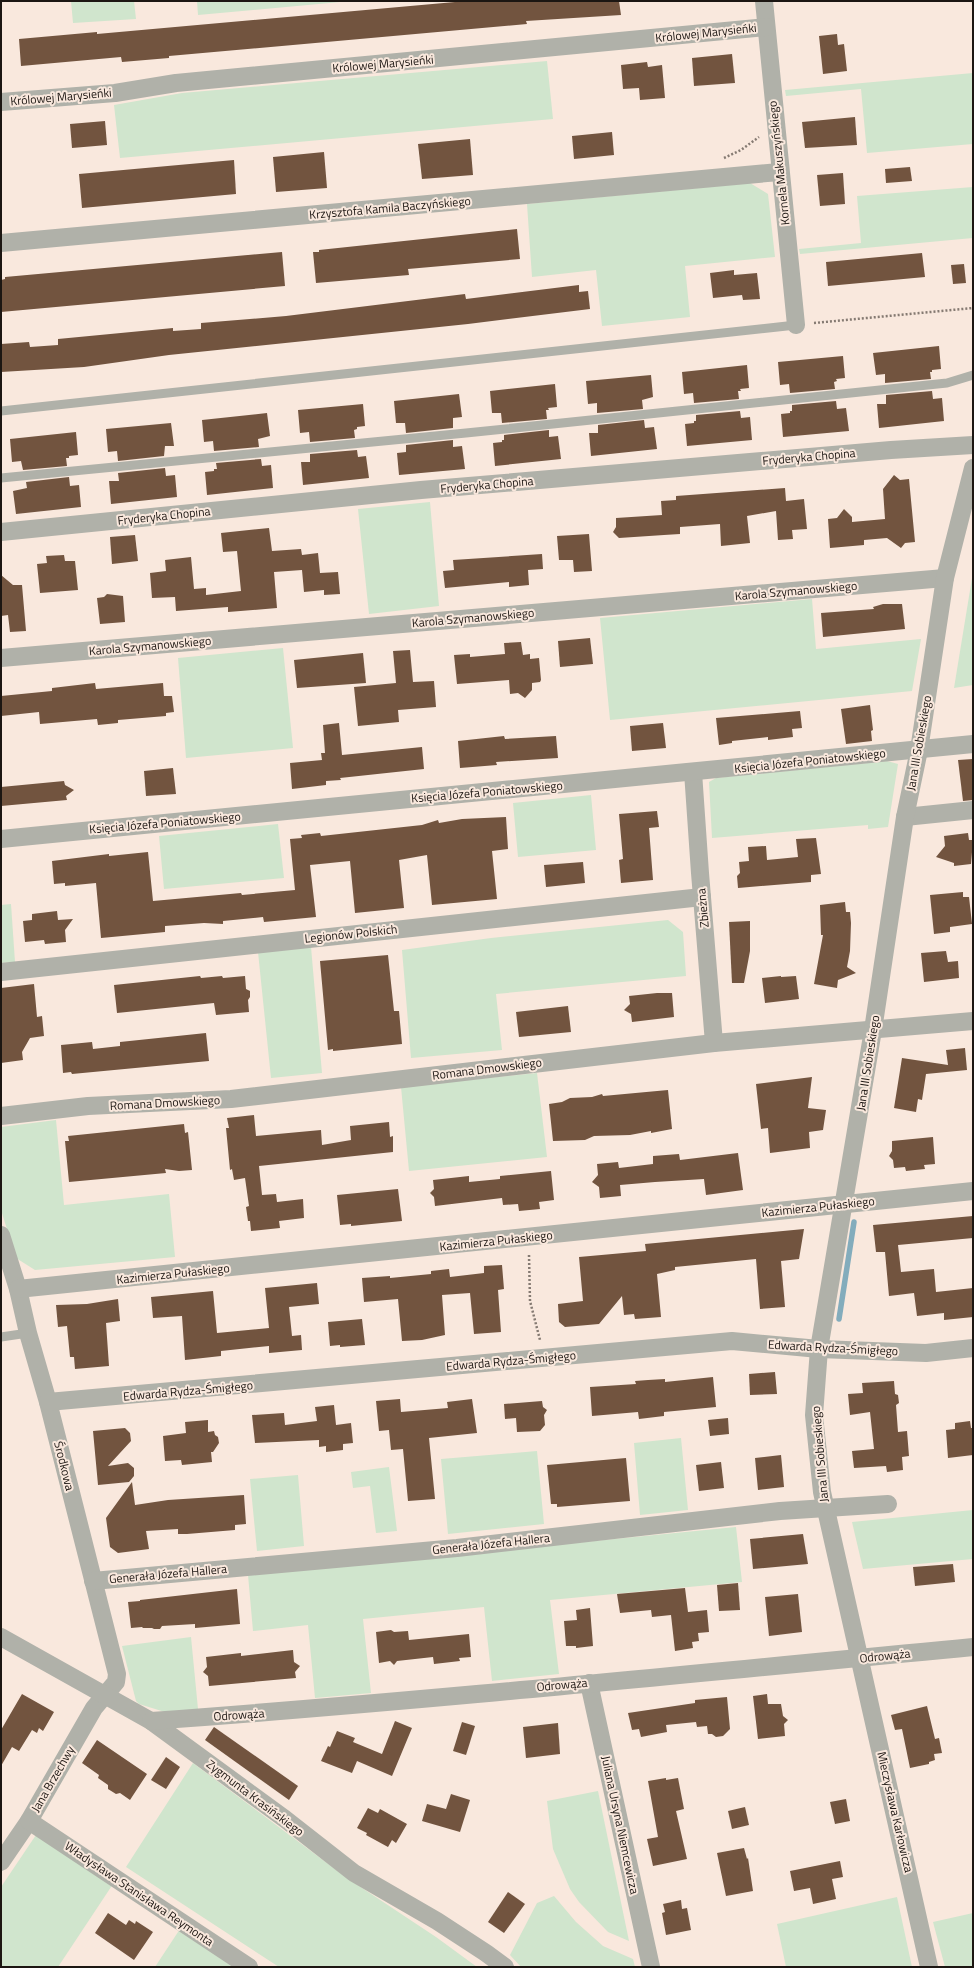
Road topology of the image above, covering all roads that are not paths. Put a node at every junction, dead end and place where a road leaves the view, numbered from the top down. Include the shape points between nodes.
1 (764, 1) edge
2 (766, 27) junction
3 (1, 102) edge
4 (779, 172) junction
5 (1, 243) edge
6 (796, 324) joint
7 (973, 375) edge
8 (1, 411) edge
9 (973, 445) edge
10 (973, 468) edge
11 (1, 478) edge
12 (1, 532) edge
13 (945, 578) junction
14 (1, 658) edge
15 (973, 744) edge
16 (918, 750) junction
17 (694, 772) junction
18 (973, 810) edge
19 (905, 817) junction
20 (1, 839) edge
21 (702, 897) junction
22 (1, 972) edge
23 (973, 1021) edge
24 (874, 1030) junction
25 (714, 1043) junction
26 (1, 1116) edge
27 (973, 1191) edge
28 (844, 1205) junction
29 (1, 1235) edge
30 (18, 1289) junction
31 (28, 1333) junction
32 (1, 1338) edge
33 (973, 1348) edge
34 (819, 1349) junction
35 (48, 1402) junction
36 (888, 1504) dead end
37 (825, 1509) junction
38 (93, 1581) junction
39 (1, 1637) edge
40 (973, 1647) edge
41 (860, 1658) junction
42 (589, 1683) junction
43 (105, 1695) junction
44 (151, 1721) junction
45 (31, 1810) junction
46 (1, 1862) edge
47 (249, 1967) edge
48 (505, 1967) edge
49 (651, 1967) edge
50 (929, 1967) edge

1 - 2 street, Kornela Makuszyńskiego
2 - 3 street, Królowej Marysieńki via 176,83 115,93
2 - 4 street, Kornela Makuszyńskiego
4 - 5 street, Krzysztofa Kamila Baczyńskiego
4 - 6 street, Kornela Makuszyńskiego
6 - 8 lane
7 - 11 lane via 939,384
9 - 12 street, Fryderyka Chopina via 421,490
10 - 13 street, Jana III Sobieskiego
13 - 14 street, Karola Szymanowskiego
13 - 16 street, Jana III Sobieskiego
15 - 16 street, Księcia Józefa Poniatowskiego
16 - 17 street, Księcia Józefa Poniatowskiego
16 - 19 street, Jana III Sobieskiego
17 - 20 street, Księcia Józefa Poniatowskiego
17 - 21 street, Zbieżna
18 - 19 street
19 - 24 street, Jana III Sobieskiego
21 - 22 street, Legionów Polskich
21 - 25 street, Zbieżna
23 - 24 street, Romana Dmowskiego
24 - 25 street, Romana Dmowskiego
24 - 28 street, Jana III Sobieskiego
25 - 26 street, Romana Dmowskiego via 231,1099 88,1106
27 - 28 street, Kazimierza Pułaskiego
28 - 30 street, Kazimierza Pułaskiego
28 - 34 street, Jana III Sobieskiego
29 - 30 street, Środkowa
30 - 31 street, Środkowa
31 - 32 lane
31 - 35 street, Środkowa
33 - 34 street, Edwarda Rydza-Śmigłego via 926,1352
34 - 35 street, Edwarda Rydza-Śmigłego via 732,1341
34 - 37 street, Jana III Sobieskiego via 814,1415
35 - 38 street, Środkowa
36 - 37 street, Generała Józefa Hallera
37 - 38 street, Generała Józefa Hallera via 780,1511 458,1548
37 - 41 street, Jana III Sobieskiego
38 - 43 street, Środkowa via 117,1674 116,1682
39 - 43 street, Zygmunta Krasińskiego
40 - 41 street, Odrowąża
41 - 42 street, Odrowąża
41 - 50 street, Mieczysława Karłowicza
42 - 44 street, Odrowąża via 302,1710
42 - 49 street, Juliana Ursyna Niemcewicza
43 - 44 street, Zygmunta Krasińskiego
43 - 45 street, Jana Brzechwy via 94,1708
44 - 48 street, Zygmunta Krasińskiego via 354,1873 437,1921
45 - 46 street, Jana Brzechwy
45 - 47 street, Władysława Stanisława Reymonta

